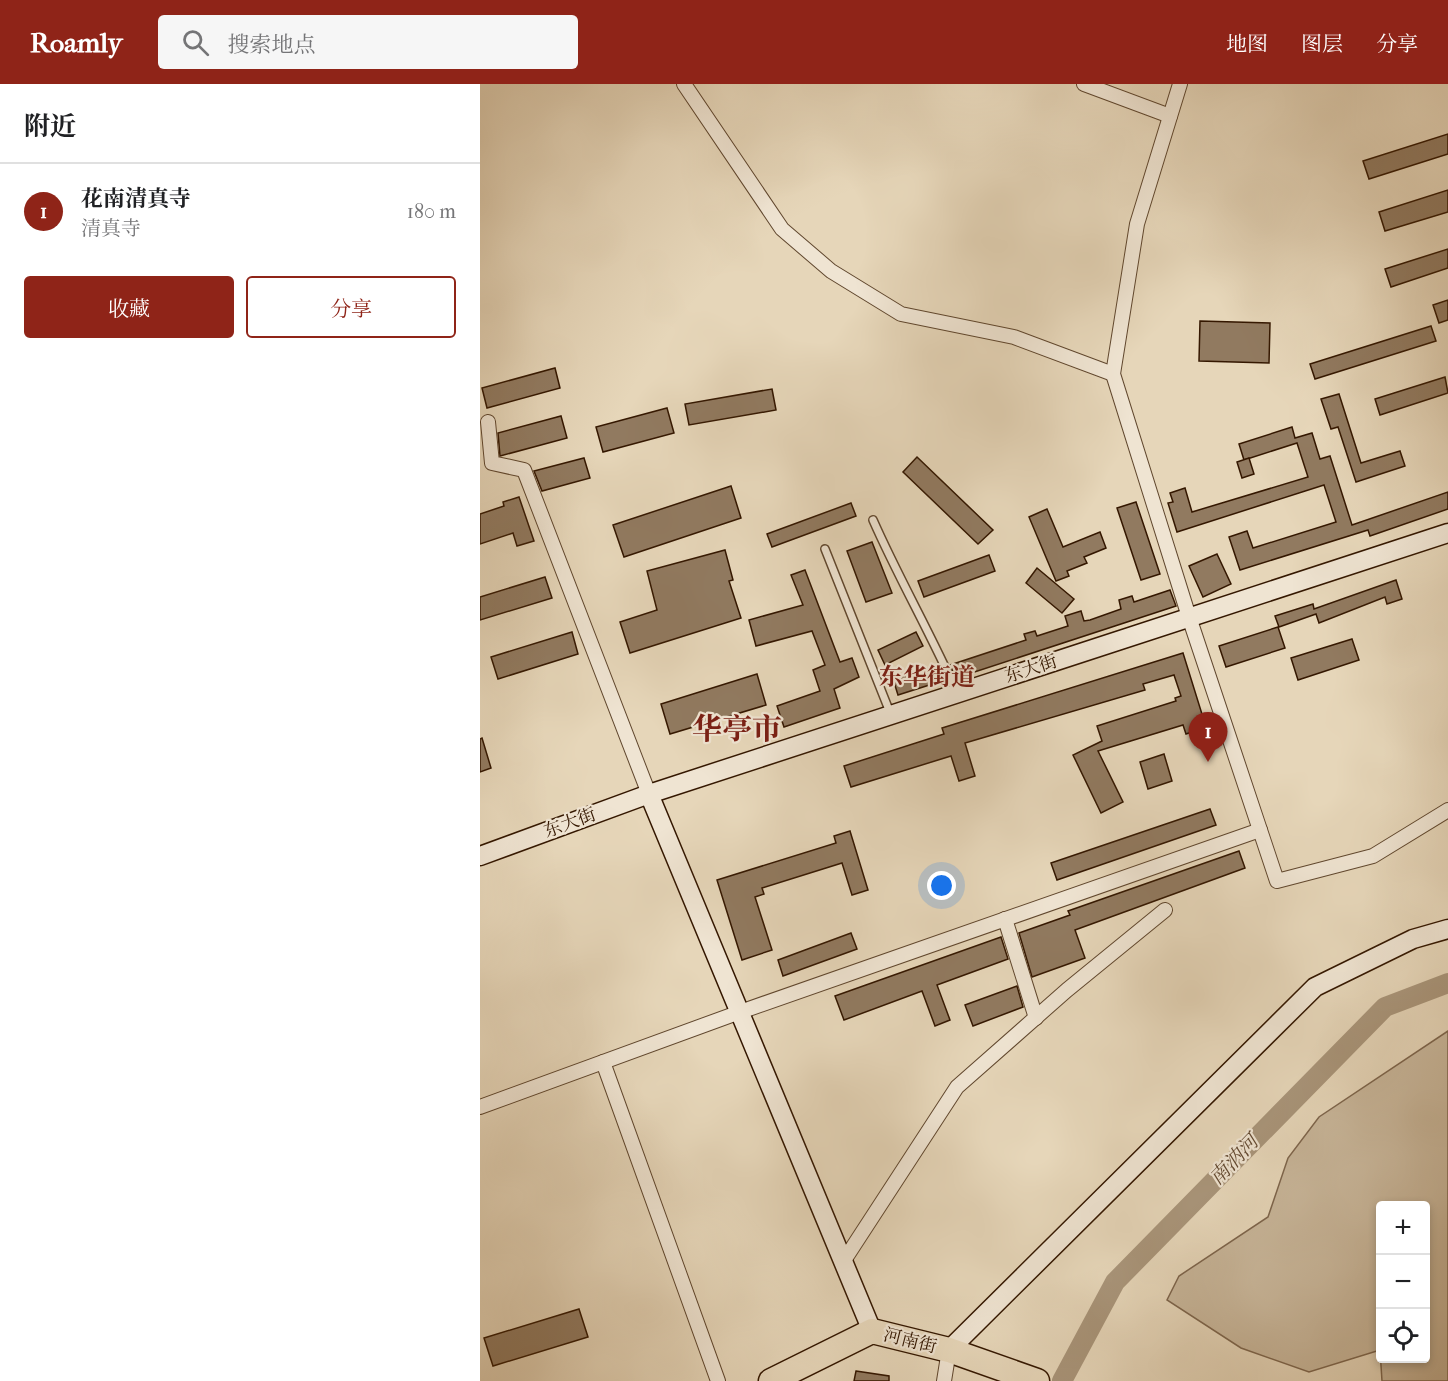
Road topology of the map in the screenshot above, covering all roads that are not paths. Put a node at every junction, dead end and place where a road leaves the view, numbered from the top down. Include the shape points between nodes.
1 (684, 84) edge
2 (1084, 84) edge
3 (1180, 84) edge
4 (1170, 116) junction
5 (1113, 374) junction
6 (488, 423) dead end
7 (873, 520) dead end
8 (1448, 533) edge
9 (825, 549) dead end
10 (1189, 617) junction
11 (957, 693) junction
12 (891, 715) junction
13 (649, 794) junction
14 (1448, 810) edge
15 (1260, 831) junction
16 (480, 856) edge
17 (1165, 910) dead end
18 (1005, 919) junction
19 (1448, 928) edge
20 (740, 1012) junction
21 (1035, 1018) junction
22 (603, 1062) junction
23 (480, 1107) edge
24 (843, 1262) junction
25 (872, 1331) junction
26 (949, 1350) junction
27 (718, 1381) edge
28 (771, 1381) edge
29 (944, 1381) edge
30 (1037, 1381) edge

1 - 5 street via 782,229 831,271 901,314 1014,337
2 - 4 street
3 - 4 street
4 - 5 street via 1137,224
5 - 10 street
6 - 13 street via 492,463 524,470
7 - 11 lane
8 - 10 street, 东大街
9 - 12 lane
10 - 11 street, 东大街
10 - 15 street
11 - 12 street, 东大街
12 - 13 street, 东大街
13 - 16 street, 东大街
13 - 20 street
14 - 15 street via 1373,856 1277,881
15 - 18 street
17 - 21 street
18 - 20 street
18 - 21 street
19 - 26 street via 1413,939 1315,987
20 - 22 street
20 - 24 street
21 - 24 street via 957,1087
22 - 23 street
22 - 27 street
24 - 25 street
25 - 26 highway, 河南街
25 - 28 highway
26 - 29 street
26 - 30 highway, 河南街

